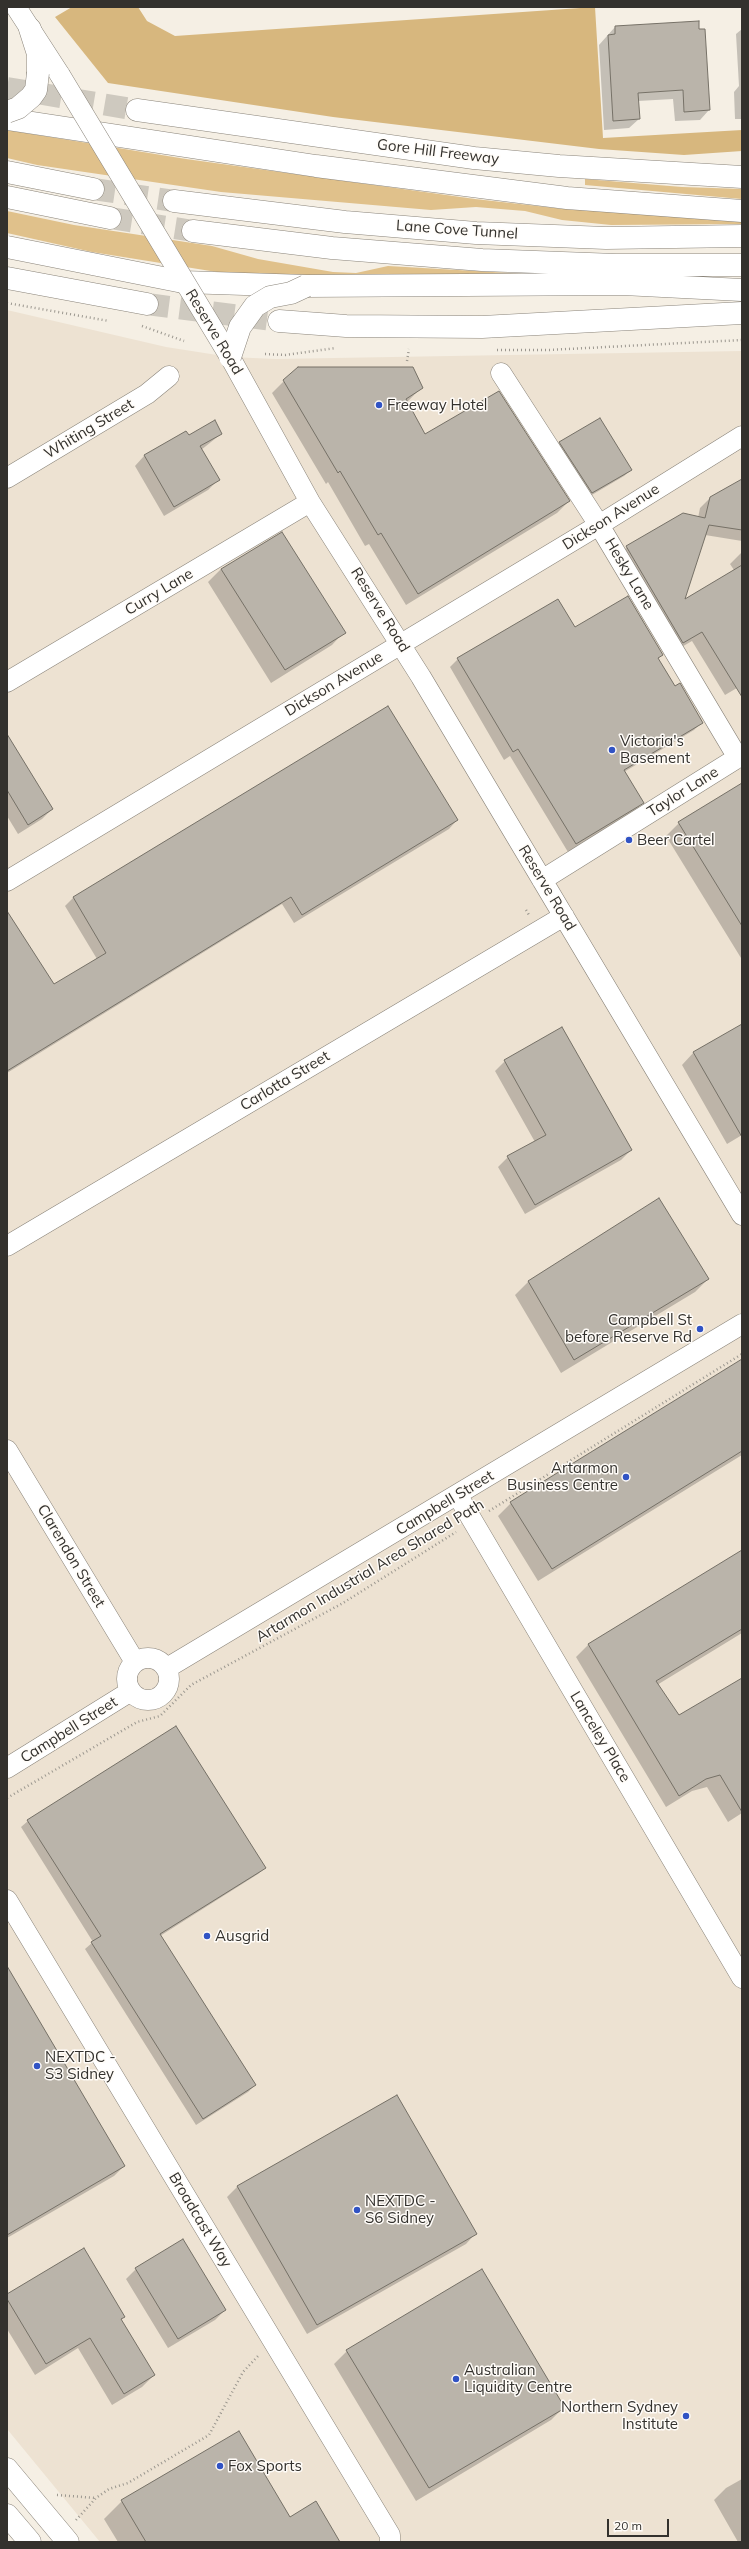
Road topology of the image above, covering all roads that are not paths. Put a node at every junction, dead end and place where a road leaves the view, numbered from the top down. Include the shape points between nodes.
1 (16, 7) edge
2 (30, 29) junction
3 (137, 110) tunnel mouth
4 (7, 112) edge
5 (7, 119) edge
6 (95, 132) junction
7 (7, 172) edge
8 (742, 177) edge
9 (93, 189) tunnel mouth
10 (7, 197) edge
11 (174, 201) tunnel mouth
12 (742, 211) edge
13 (110, 218) tunnel mouth
14 (193, 231) tunnel mouth
15 (742, 236) edge
16 (7, 247) edge
17 (742, 265) edge
18 (7, 278) edge
19 (183, 282) junction
20 (306, 286) junction
21 (742, 290) edge
22 (147, 304) tunnel mouth
23 (742, 314) edge
24 (279, 321) tunnel mouth
25 (230, 357) junction
26 (501, 373) dead end
27 (168, 376) dead end
28 (742, 436) edge
29 (7, 478) edge
30 (310, 502) junction
31 (599, 525) junction
32 (401, 644) junction
33 (7, 682) edge
34 (740, 756) edge
35 (542, 880) junction
36 (7, 881) edge
37 (564, 916) junction
38 (742, 1215) edge
39 (7, 1246) edge
40 (742, 1324) edge
41 (7, 1450) edge
42 (458, 1496) junction
43 (135, 1662) junction
44 (167, 1668) junction
45 (131, 1691) junction
46 (7, 1768) edge
47 (7, 1900) edge
48 (742, 1978) edge
49 (7, 2469) edge
50 (7, 2515) edge
51 (71, 2532) edge
52 (30, 2542) edge
53 (390, 2542) edge

1 - 2 street, Reserve Road
2 - 4 main road, bridge via 38,54 36,90 18,108
2 - 6 street, Reserve Road, bridge
3 - 8 main road, Gore Hill Freeway via 474,158 566,167
5 - 6 main road
6 - 12 main road via 316,166 567,198
6 - 19 street, Reserve Road, bridge
7 - 9 main road
10 - 13 main road
11 - 15 main road, Lane Cove Tunnel via 345,222 476,233 606,238
14 - 17 main road, Lane Cove Tunnel via 332,248 482,260 616,265
16 - 19 main road, bridge
18 - 22 main road
19 - 20 main road, bridge
19 - 25 street, Reserve Road, bridge
20 - 21 main road via 623,284
20 - 25 main road, bridge via 291,293 270,297 254,306 240,326
23 - 24 main road via 482,327 377,327
25 - 30 street, Reserve Road
26 - 31 street, Hesky Lane
27 - 29 street, Whiting Street via 147,394
28 - 31 street, Dickson Avenue
30 - 32 street, Reserve Road
30 - 33 street, Curry Lane
31 - 32 street, Dickson Avenue
31 - 34 street, Hesky Lane
32 - 35 street, Reserve Road
32 - 36 street, Dickson Avenue
34 - 35 street, Taylor Lane
35 - 37 street, Reserve Road
37 - 38 street, Reserve Road
37 - 39 street, Carlotta Street
40 - 42 street, Campbell Street
41 - 43 street, Clarendon Street
42 - 44 street, Campbell Street
42 - 48 street, Lanceley Place
43 - 44 street via 149,1658 162,1662
43 - 45 street via 127,1679
44 - 45 street via 170,1682 157,1699 142,1699
45 - 46 street, Campbell Street
47 - 53 street, Broadcast Way via 390,2535
49 - 51 main road
50 - 52 main road

